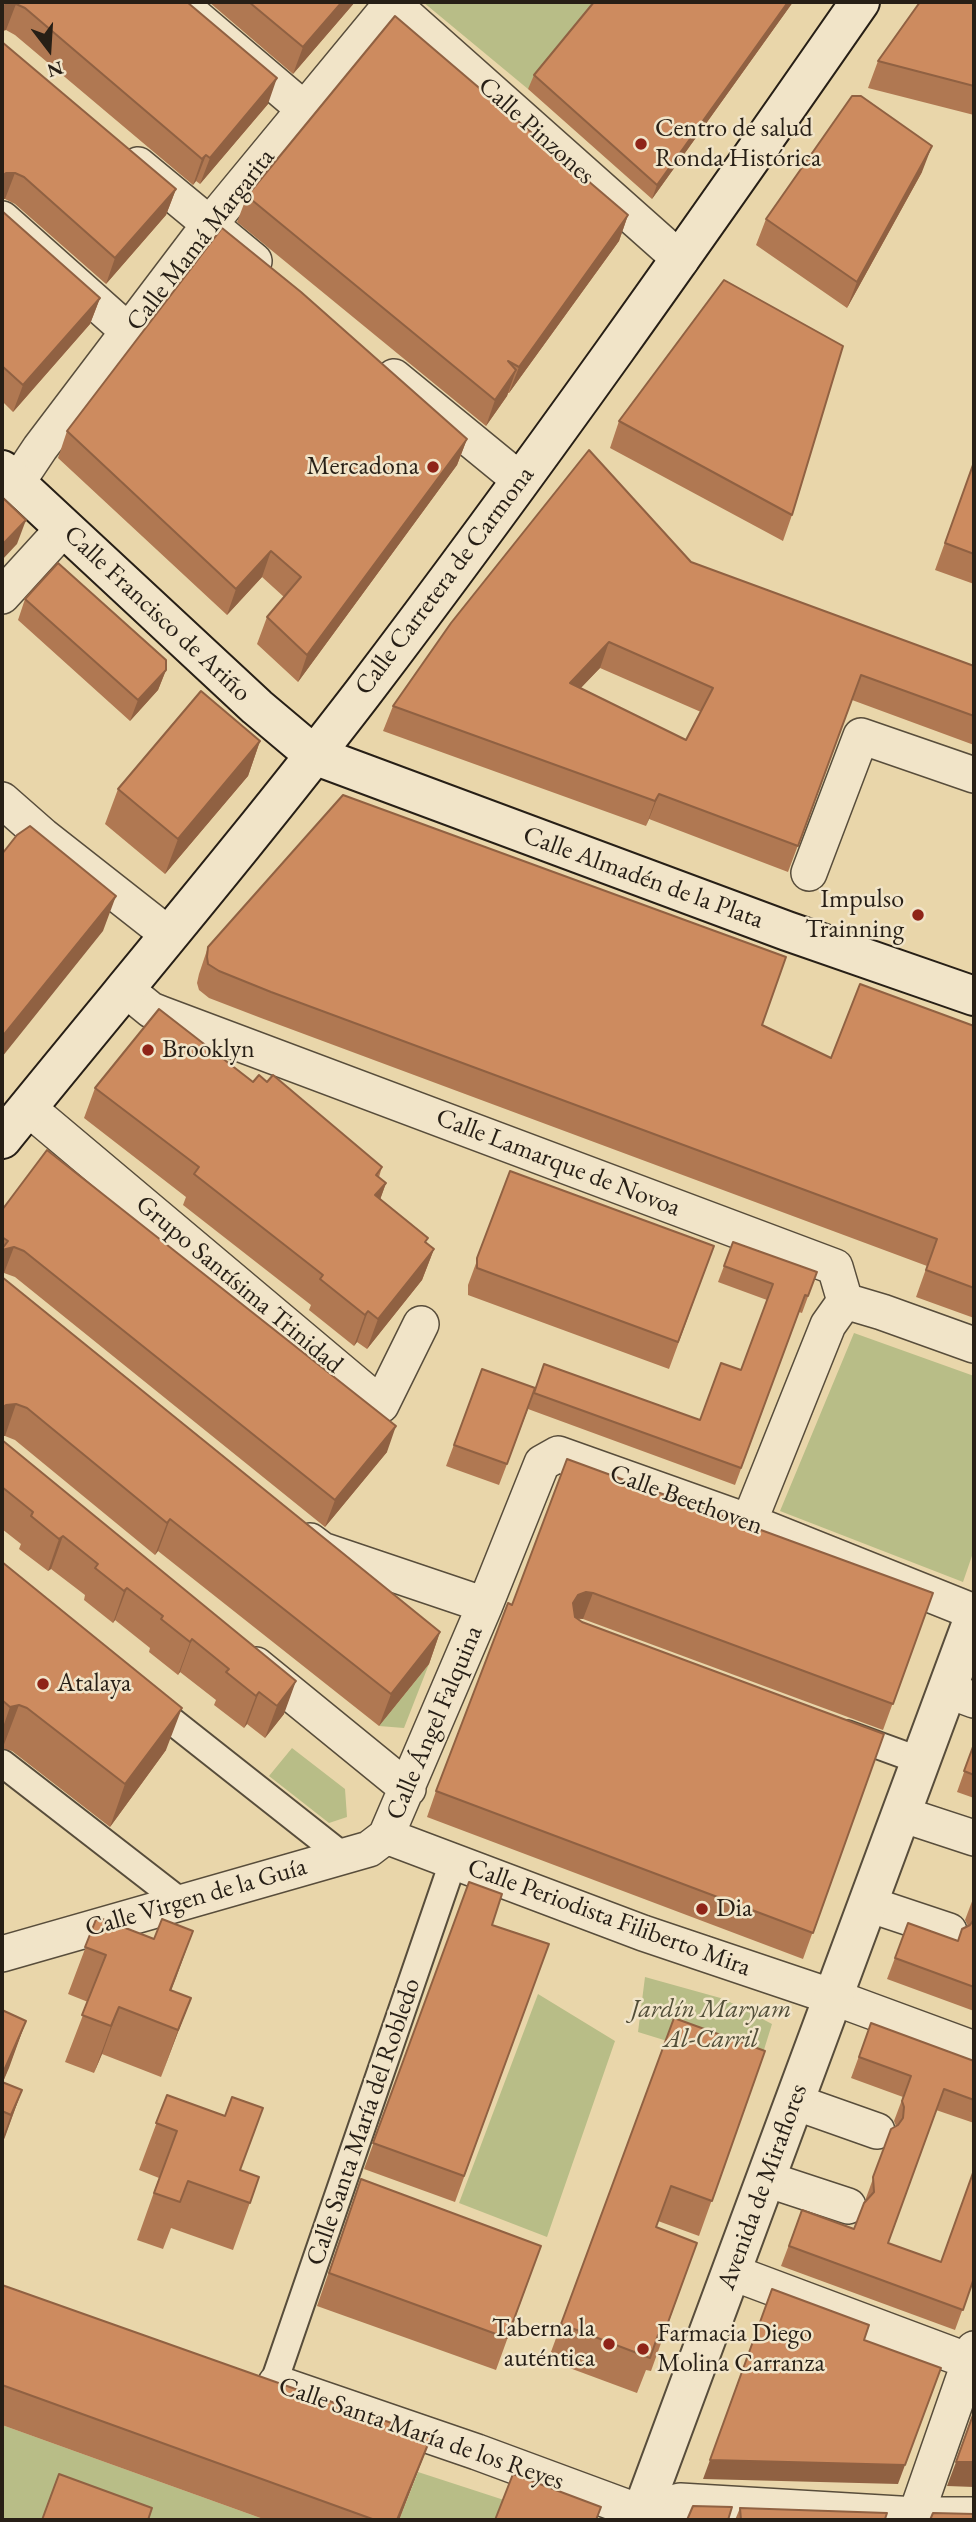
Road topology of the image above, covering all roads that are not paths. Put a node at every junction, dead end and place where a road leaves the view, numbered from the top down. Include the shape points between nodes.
1 (178, 2) edge
2 (392, 2) edge
3 (860, 2) edge
4 (304, 109) junction
5 (116, 146) edge
6 (2, 219) edge
7 (209, 225) junction
8 (681, 260) junction
9 (274, 278) edge
10 (129, 332) junction
11 (370, 357) edge
12 (9, 477) edge
13 (521, 481) junction
14 (64, 528) junction
15 (2, 596) edge
16 (314, 755) junction
17 (974, 775) edge
18 (2, 800) edge
19 (810, 873) dead end
20 (169, 935) junction
21 (124, 988) junction
22 (974, 996) edge
23 (27, 1108) junction
24 (2, 1139) edge
25 (845, 1301) junction
26 (421, 1324) dead end
27 (974, 1345) edge
28 (749, 1522) junction
29 (290, 1524) edge
30 (485, 1605) junction
31 (974, 1614) edge
32 (228, 1642) edge
33 (130, 1688) edge
34 (961, 1695) edge
35 (827, 1727) edge
36 (921, 1761) junction
37 (2, 1763) edge
38 (408, 1789) junction
39 (901, 1814) junction
40 (386, 1836) junction
41 (974, 1838) edge
42 (344, 1857) junction
43 (453, 1862) junction
44 (181, 1902) junction
45 (868, 1903) junction
46 (949, 1931) dead end
47 (2, 1954) edge
48 (833, 1997) junction
49 (974, 2049) edge
50 (794, 2102) junction
51 (877, 2131) dead end
52 (766, 2179) junction
53 (848, 2206) dead end
54 (731, 2272) junction
55 (973, 2357) edge
56 (261, 2378) joint
57 (916, 2515) junction
58 (974, 2515) edge
59 (641, 2516) edge

1 - 4 street
2 - 4 street, Calle Mamá Margarita
2 - 8 street, Calle Pinzones
3 - 8 main road, Calle Carretera de Carmona
4 - 7 street, Calle Mamá Margarita
5 - 7 street
6 - 10 street
7 - 9 street
7 - 10 street, Calle Mamá Margarita
8 - 13 main road, Calle Carretera de Carmona
10 - 12 street, Calle Mamá Margarita
11 - 13 street
12 - 14 main road, Calle Francisco de Ariño
13 - 16 main road, Calle Carretera de Carmona
14 - 15 street
14 - 16 main road, Calle Francisco de Ariño
16 - 20 main road, Calle Carretera de Carmona
16 - 22 main road, Calle Almadén de la Plata
17 - 19 street via 861,736
18 - 20 street via 19,834
20 - 21 main road, Calle Carretera de Carmona
21 - 23 main road, Calle Carretera de Carmona
21 - 25 street, Calle Lamarque de Novoa via 161,1014 835,1267
23 - 24 main road, Calle Carretera de Carmona
23 - 26 street, Grupo Santísima Trinidad via 382,1405
25 - 27 street
25 - 28 street via 828,1325
28 - 30 street, Calle Beethoven via 558,1454 550,1456 542,1462
28 - 31 street, Calle Beethoven
29 - 30 street, Calle Ángel Falquina via 322,1550
30 - 38 street, Calle Ángel Falquina
31 - 34 main road, Avenida de Miraflores
32 - 38 street
33 - 42 street
34 - 36 main road, Avenida de Miraflores
35 - 36 street
36 - 39 main road, Avenida de Miraflores
37 - 44 street
38 - 40 street, Calle Ángel Falquina
39 - 41 street
39 - 45 main road, Avenida de Miraflores
40 - 42 street, Calle Virgen de la Guía via 369,1849
40 - 43 street, Calle Periodista Filiberto Mira
42 - 44 street, Calle Virgen de la Guía
43 - 48 street, Calle Periodista Filiberto Mira via 643,1934
43 - 56 street, Calle Santa María del Robledo
44 - 47 street, Calle Virgen de la Guía
45 - 46 street
45 - 48 main road, Avenida de Miraflores
48 - 49 street, Calle Periodista Filiberto Mira
48 - 50 main road, Avenida de Miraflores
50 - 51 street
50 - 52 main road, Avenida de Miraflores
52 - 53 street
52 - 54 main road, Avenida de Miraflores
54 - 55 street
54 - 59 main road, Avenida de Miraflores
55 - 57 street
56 - 59 street, Calle Santa María de los Reyes via 477,2452
57 - 58 street
57 - 59 street via 680,2501

